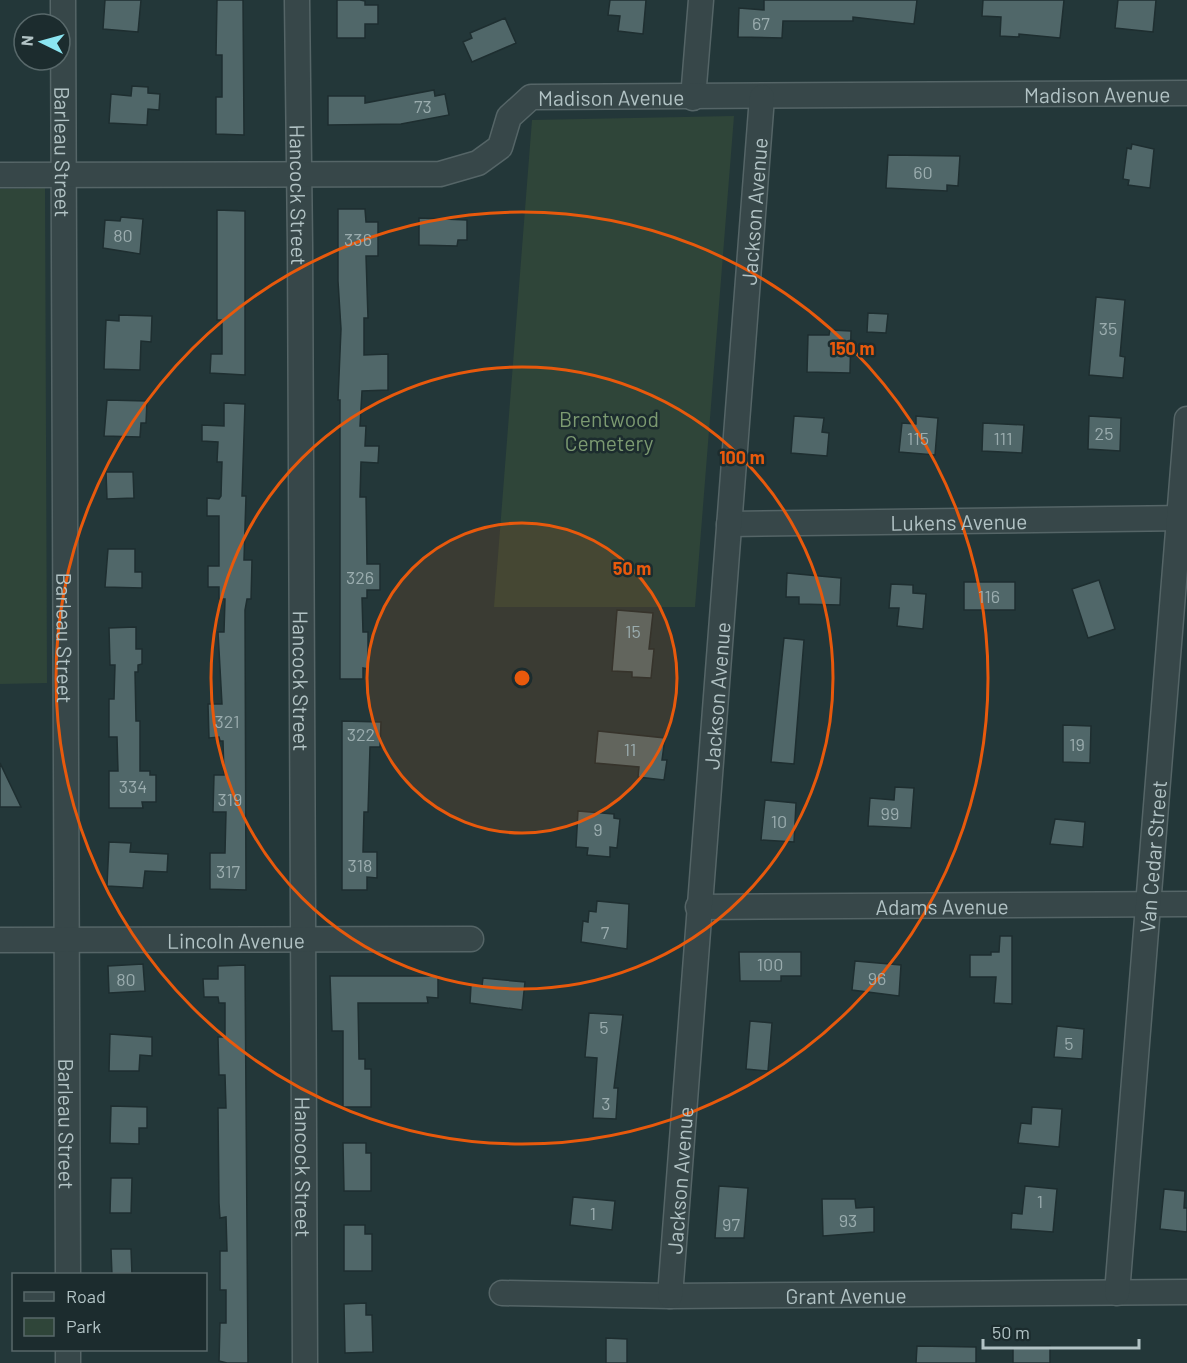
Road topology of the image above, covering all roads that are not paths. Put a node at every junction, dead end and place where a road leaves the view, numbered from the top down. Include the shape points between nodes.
1 (63, 0) edge
2 (297, 0) edge
3 (701, 0) edge
4 (1187, 93) edge
5 (762, 97) junction
6 (693, 98) junction
7 (0, 175) edge
8 (63, 175) junction
9 (299, 175) junction
10 (1187, 419) edge
11 (1183, 518) edge
12 (729, 524) junction
13 (1187, 904) edge
14 (1147, 905) junction
15 (698, 907) junction
16 (304, 938) junction
17 (471, 939) dead end
18 (0, 940) edge
19 (67, 940) junction
20 (68, 1273) edge
21 (1187, 1292) edge
22 (502, 1293) dead end
23 (1117, 1293) junction
24 (670, 1296) junction
25 (305, 1363) edge

1 - 8 street, Barleau Street
2 - 9 street, Hancock Street
3 - 6 street
4 - 5 street, Madison Avenue
5 - 6 street, Madison Avenue
5 - 12 street, Jackson Avenue
6 - 9 street, Madison Avenue via 531,97 510,117 500,147 478,163 440,174
7 - 8 street, Madison Avenue
8 - 9 street, Madison Avenue
8 - 19 street, Barleau Street
9 - 16 street, Hancock Street
10 - 11 street, Van Cedar Street
11 - 12 street, Lukens Avenue
11 - 14 street, Van Cedar Street
12 - 15 street, Jackson Avenue
13 - 14 street, Adams Avenue
14 - 15 street, Adams Avenue
14 - 23 street, Van Cedar Street
15 - 24 street, Jackson Avenue
16 - 17 street, Lincoln Avenue
16 - 19 street, Lincoln Avenue
16 - 25 street, Hancock Street
18 - 19 street, Lincoln Avenue
19 - 20 street, Barleau Street
21 - 23 street, Grant Avenue
22 - 24 street, Grant Avenue
23 - 24 street, Grant Avenue

